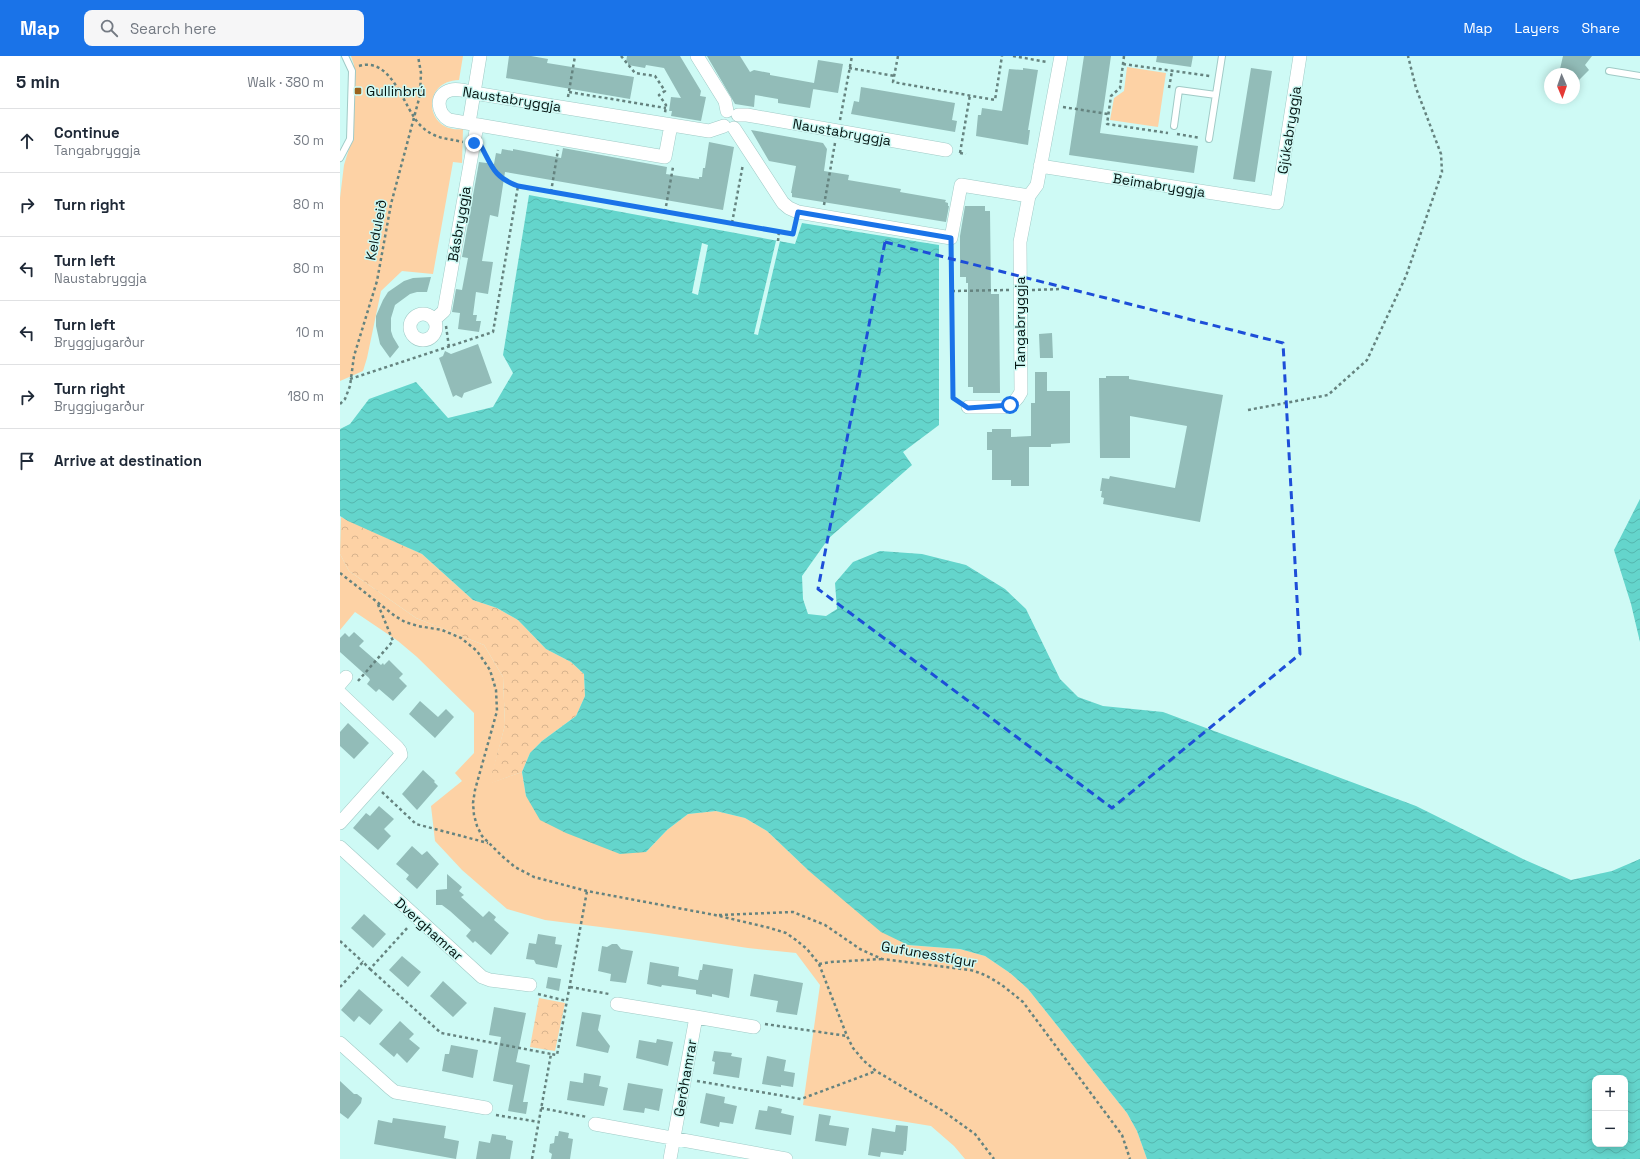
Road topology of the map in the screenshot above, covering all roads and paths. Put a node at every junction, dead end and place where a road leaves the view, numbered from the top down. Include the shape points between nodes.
1 (345, 56) edge
2 (418, 56) edge
3 (480, 56) edge
4 (575, 56) edge
5 (621, 56) edge
6 (697, 56) edge
7 (852, 56) edge
8 (898, 56) edge
9 (1002, 56) edge
10 (1013, 56) edge
11 (1124, 56) edge
12 (1222, 56) edge
13 (1300, 56) edge
14 (1408, 56) edge
15 (1060, 60) edge
16 (1124, 64) junction
17 (849, 68) junction
18 (356, 71) dead end
19 (1609, 71) dead end
20 (895, 76) junction
21 (1640, 76) edge
22 (1219, 78) junction
23 (569, 92) junction
24 (474, 93) junction
25 (970, 95) junction
26 (1216, 95) junction
27 (567, 100) dead end
28 (1052, 106) junction
29 (666, 108) junction
30 (733, 113) junction
31 (1108, 114) junction
32 (414, 116) junction
33 (473, 124) junction
34 (667, 124) junction
35 (1174, 126) dead end
36 (729, 127) junction
37 (838, 131) junction
38 (1209, 139) joint
39 (470, 143) junction
40 (559, 146) dead end
41 (749, 150) junction
42 (946, 150) dead end
43 (960, 153) dead end
44 (340, 158) edge
45 (673, 165) dead end
46 (1040, 166) junction
47 (518, 186) junction
48 (551, 192) junction
49 (1029, 196) junction
50 (1277, 203) joint
51 (666, 212) junction
52 (798, 212) junction
53 (822, 216) junction
54 (732, 223) junction
55 (779, 231) junction
56 (951, 238) junction
57 (778, 241) dead end
58 (1061, 289) dead end
59 (1020, 290) junction
60 (1039, 290) dead end
61 (952, 292) junction
62 (439, 315) joint
63 (450, 347) junction
64 (350, 379) junction
65 (340, 404) edge
66 (968, 408) joint
67 (1248, 410) dead end
68 (340, 573) edge
69 (377, 602) junction
70 (341, 695) edge
71 (374, 785) junction
72 (340, 823) edge
73 (489, 843) junction
74 (340, 847) edge
75 (587, 891) junction
76 (715, 915) junction
77 (417, 918) junction
78 (340, 941) edge
79 (882, 959) junction
80 (362, 962) junction
81 (818, 964) junction
82 (370, 969) junction
83 (530, 985) joint
84 (340, 987) edge
85 (570, 987) junction
86 (567, 1001) junction
87 (617, 1004) joint
88 (696, 1017) junction
89 (754, 1027) joint
90 (847, 1036) junction
91 (340, 1043) edge
92 (551, 1054) junction
93 (876, 1071) junction
94 (685, 1079) junction
95 (541, 1108) junction
96 (491, 1111) joint
97 (539, 1122) junction
98 (595, 1124) joint
99 (674, 1139) junction
100 (532, 1159) edge
101 (670, 1159) edge
102 (786, 1159) edge
103 (994, 1159) edge
104 (1130, 1159) edge

1 - 44 lane via 352,71 350,139
2 - 32 path, Kelduleið via 421,84
3 - 24 street, Básbryggja
4 - 23 path
5 - 29 path via 635,73 655,76 665,91 659,95
6 - 30 street
7 - 17 path
8 - 20 path
9 - 25 path via 995,100
10 - 15 path
11 - 16 path
12 - 22 lane
13 - 50 street, Gjúkabryggja
14 - 67 path via 1416,88 1442,154 1442,172 1406,276 1367,360 1328,395
15 - 28 street, Tangabryggja
16 - 22 path
16 - 31 path via 1120,88 1111,96
17 - 20 path
17 - 37 path
18 - 32 path via 359,66 365,64 373,64 380,68 396,83
19 - 21 lane
20 - 25 path via 894,82
22 - 26 lane
23 - 27 path
23 - 29 path
24 - 33 street, Básbryggja
24 - 33 street, Naustabryggja via 451,90 443,95 439,104 439,109 449,120
24 - 34 street, Naustabryggja
25 - 43 path
26 - 35 lane via 1179,90
26 - 38 lane
28 - 31 path
28 - 46 street, Tangabryggja
29 - 34 path
30 - 36 street via 721,116 721,122
30 - 37 street, Naustabryggja
31 - 38 path via 1107,124
32 - 39 path via 433,136
32 - 64 path, Kelduleið via 391,204 377,281 354,356
33 - 34 street, Naustabryggja via 665,157
33 - 39 street, Básbryggja
34 - 36 street, Naustabryggja via 709,131
36 - 41 street
37 - 42 street, Naustabryggja
37 - 53 path
39 - 47 path via 480,144 497,175 505,182
39 - 62 street, Básbryggja
40 - 48 path
41 - 52 street via 784,202
41 - 54 path via 742,165
45 - 51 path
46 - 49 street, Tangabryggja via 1036,185
46 - 50 street, Beimabryggja
47 - 48 path
47 - 63 path via 492,332
48 - 51 path
49 - 56 street via 961,185
49 - 59 street, Tangabryggja via 1020,242
51 - 54 path
52 - 53 street
52 - 55 path via 793,234
53 - 56 street
54 - 55 path
55 - 57 path
56 - 61 path
58 - 60 path
59 - 61 path
59 - 66 street, Tangabryggja via 1021,392 1015,402 1004,407
61 - 66 path via 953,398
62 - 63 path
63 - 64 path
64 - 65 path, Kelduleið via 348,393
68 - 69 path
69 - 70 path via 393,641
69 - 73 path via 405,622 442,630 461,638 478,651 490,670 496,690 497,711 473,803 477,826
70 - 71 street via 400,751 396,762
71 - 72 street
71 - 73 path via 416,824
73 - 75 path via 515,867 534,877
74 - 77 street, Dverghamrar
75 - 76 path
75 - 85 path
76 - 79 path, Gufunesstígur via 793,912 825,925 860,949
76 - 81 path via 786,933 807,949
77 - 82 path
77 - 83 street, Dverghamrar via 482,977
78 - 80 path
79 - 81 path
79 - 104 path, Gufunesstígur via 970,970 1004,986 1023,1002 1122,1135
80 - 82 path
80 - 84 path
81 - 90 path
82 - 92 path via 441,1033
83 - 86 path via 535,994
85 - 86 path
85 - 87 path via 613,995
86 - 92 path via 557,1055
87 - 88 street
88 - 89 street
88 - 94 street, Gerðhamrar
89 - 90 path via 761,1023
90 - 93 path via 853,1048
91 - 96 street via 395,1092
92 - 95 path
93 - 94 path via 801,1099
93 - 103 path via 975,1134
94 - 99 street, Gerðhamrar
95 - 97 path
95 - 98 path via 586,1116
96 - 97 path
97 - 100 path
98 - 99 street
99 - 101 street, Gerðhamrar
99 - 102 street

